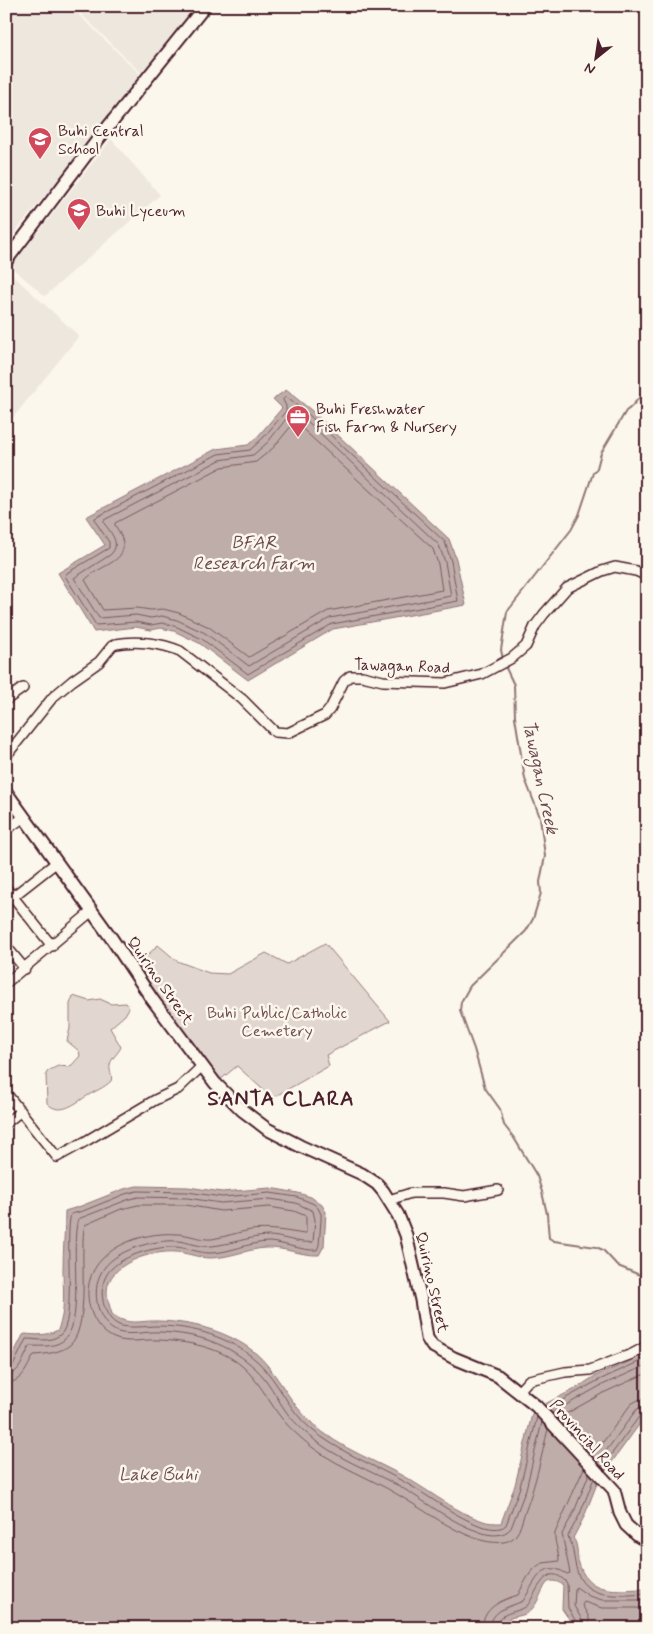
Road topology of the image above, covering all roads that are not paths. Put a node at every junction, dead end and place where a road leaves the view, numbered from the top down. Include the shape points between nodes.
1 (205, 6) edge
2 (6, 261) edge
3 (647, 576) edge
4 (23, 688) dead end
5 (8, 694) edge
6 (6, 756) edge
7 (6, 792) edge
8 (24, 817) junction
9 (6, 830) edge
10 (57, 862) junction
11 (6, 888) edge
12 (10, 899) edge
13 (92, 911) junction
14 (6, 946) edge
15 (52, 946) junction
16 (25, 968) junction
17 (6, 983) edge
18 (202, 1066) junction
19 (6, 1093) edge
20 (21, 1111) junction
21 (6, 1123) edge
22 (498, 1190) dead end
23 (389, 1200) junction
24 (647, 1346) edge
25 (518, 1392) junction
26 (536, 1406) joint
27 (647, 1541) edge

1 - 2 main road
3 - 6 street, Tawagan Road via 615,567 566,588 535,626 526,646 512,658 482,674 449,683 383,681 350,676 325,715 288,733 275,732 242,699 180,651 150,644 122,643 112,646 99,662 53,696
4 - 5 street
7 - 8 main road, Quirino Street
8 - 9 street
8 - 10 main road, Quirino Street
10 - 12 street
10 - 13 main road, Quirino Street
11 - 12 street
12 - 15 street
13 - 15 street
13 - 18 main road, Quirino Street
14 - 16 street
15 - 16 street
16 - 17 street
18 - 20 street via 178,1089 57,1156
18 - 23 main road, Quirino Street via 230,1099 259,1124 362,1174 377,1184
19 - 20 street
20 - 21 street
22 - 23 street via 464,1196 411,1193
23 - 25 main road, Quirino Street via 406,1235 427,1338 432,1346 498,1376
24 - 25 street via 590,1370 529,1380
25 - 26 main road, Quirino Street
26 - 27 main road, Provincial Road via 614,1490 626,1526

